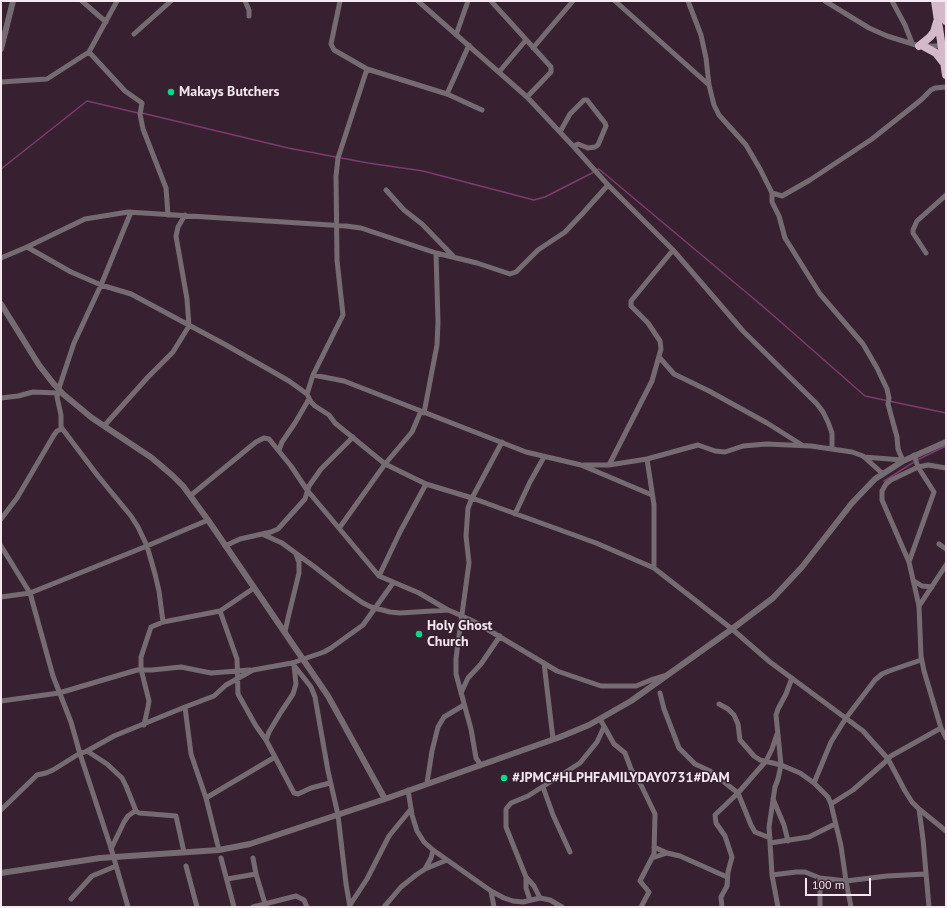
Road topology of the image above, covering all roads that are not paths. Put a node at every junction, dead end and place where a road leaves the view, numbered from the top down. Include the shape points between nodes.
1 (13, 1) edge
2 (82, 1) edge
3 (117, 1) edge
4 (171, 1) edge
5 (245, 1) edge
6 (340, 1) edge
7 (418, 1) edge
8 (468, 1) edge
9 (491, 1) edge
10 (573, 1) edge
11 (615, 1) edge
12 (688, 1) edge
13 (825, 1) edge
14 (892, 1) edge
15 (935, 1) edge
16 (942, 1) edge
17 (249, 16) dead end
18 (938, 16) junction
19 (106, 22) junction
20 (946, 22) edge
21 (134, 34) dead end
22 (456, 34) junction
23 (526, 40) junction
24 (469, 45) junction
25 (918, 45) junction
26 (944, 46) edge
27 (533, 48) junction
28 (1, 49) edge
29 (89, 52) junction
30 (367, 69) junction
31 (499, 72) junction
32 (946, 72) edge
33 (1, 82) edge
34 (709, 85) junction
35 (946, 87) edge
36 (447, 94) junction
37 (527, 97) junction
38 (482, 110) dead end
39 (560, 132) junction
40 (573, 146) junction
41 (608, 185) junction
42 (386, 190) dead end
43 (772, 193) junction
44 (946, 194) edge
45 (131, 212) junction
46 (168, 215) junction
47 (185, 215) junction
48 (338, 225) junction
49 (27, 247) junction
50 (673, 250) junction
51 (436, 253) junction
52 (926, 253) dead end
53 (454, 257) junction
54 (1, 258) edge
55 (101, 285) junction
56 (1, 304) edge
57 (189, 326) junction
58 (659, 357) junction
59 (313, 375) junction
60 (58, 391) junction
61 (308, 396) junction
62 (1, 398) edge
63 (423, 412) junction
64 (104, 426) junction
65 (62, 429) junction
66 (353, 437) junction
67 (502, 442) junction
68 (946, 442) edge
69 (802, 445) junction
70 (832, 449) junction
71 (279, 450) junction
72 (914, 455) junction
73 (863, 456) junction
74 (544, 457) junction
75 (647, 459) junction
76 (902, 460) junction
77 (385, 464) junction
78 (581, 465) junction
79 (609, 465) junction
80 (918, 467) junction
81 (946, 468) edge
82 (883, 474) junction
83 (426, 484) junction
84 (308, 490) junction
85 (652, 495) junction
86 (190, 496) junction
87 (472, 498) junction
88 (515, 514) junction
89 (1, 519) edge
90 (208, 520) junction
91 (340, 527) junction
92 (276, 530) junction
93 (262, 534) junction
94 (278, 541) junction
95 (939, 544) dead end
96 (1, 546) edge
97 (147, 546) junction
98 (226, 546) junction
99 (946, 549) edge
100 (296, 554) junction
101 (909, 562) junction
102 (946, 565) edge
103 (654, 568) junction
104 (379, 576) junction
105 (914, 581) junction
106 (393, 582) junction
107 (932, 587) junction
108 (254, 588) junction
109 (30, 593) junction
110 (1, 597) edge
111 (919, 606) junction
112 (376, 608) junction
113 (448, 610) junction
114 (220, 611) junction
115 (461, 614) junction
116 (163, 622) junction
117 (732, 629) junction
118 (285, 632) junction
119 (500, 636) junction
120 (303, 658) junction
121 (922, 660) junction
122 (293, 663) junction
123 (544, 663) junction
124 (141, 669) junction
125 (253, 670) junction
126 (238, 671) junction
127 (667, 676) junction
128 (792, 678) junction
129 (237, 679) junction
130 (59, 693) junction
131 (461, 693) junction
132 (660, 693) dead end
133 (1, 701) edge
134 (719, 704) dead end
135 (464, 705) junction
136 (185, 707) junction
137 (846, 718) junction
138 (600, 719) junction
139 (144, 725) junction
140 (604, 727) junction
141 (941, 728) junction
142 (778, 733) junction
143 (946, 738) edge
144 (553, 739) junction
145 (266, 740) junction
146 (87, 751) junction
147 (80, 754) junction
148 (275, 758) junction
149 (888, 759) junction
150 (766, 761) junction
151 (481, 765) junction
152 (781, 765) junction
153 (427, 783) junction
154 (814, 783) junction
155 (330, 784) junction
156 (543, 787) junction
157 (408, 790) junction
158 (738, 793) junction
159 (206, 798) junction
160 (772, 798) junction
161 (385, 799) junction
162 (831, 804) junction
163 (411, 809) junction
164 (919, 809) junction
165 (1, 810) edge
166 (135, 811) junction
167 (338, 815) junction
168 (835, 824) junction
169 (946, 831) edge
170 (770, 841) junction
171 (788, 841) junction
172 (654, 847) junction
173 (112, 849) junction
174 (219, 850) junction
175 (433, 850) junction
176 (184, 852) junction
177 (570, 852) dead end
178 (667, 853) junction
179 (113, 857) junction
180 (221, 858) dead end
181 (253, 858) dead end
182 (652, 858) junction
183 (447, 860) junction
184 (116, 866) junction
185 (186, 866) dead end
186 (425, 869) junction
187 (1, 873) edge
188 (256, 874) junction
189 (926, 874) junction
190 (772, 875) junction
191 (526, 877) junction
192 (727, 877) junction
193 (820, 878) junction
194 (227, 879) junction
195 (846, 881) junction
196 (491, 892) junction
197 (540, 898) junction
198 (71, 899) dead end
199 (530, 900) junction
200 (265, 906) edge
201 (350, 906) edge
202 (386, 906) edge
203 (128, 907) edge
204 (197, 907) edge
205 (234, 907) edge
206 (253, 907) edge
207 (307, 907) edge
208 (494, 907) edge
209 (562, 907) edge
210 (641, 907) edge
211 (722, 907) edge
212 (778, 907) edge
213 (820, 907) edge
214 (852, 907) edge
215 (927, 907) edge

1 - 28 street
2 - 19 street
3 - 19 street
4 - 21 street
5 - 17 street
6 - 30 street via 331,44 334,50
7 - 22 street
8 - 22 street
9 - 23 street
10 - 27 street
11 - 34 street
12 - 34 street via 701,35
13 - 25 street via 870,28
14 - 25 street
15 - 18 highway
16 - 20 highway
18 - 25 highway via 934,32
18 - 26 highway
19 - 29 street
22 - 24 street
23 - 27 street
23 - 31 street
24 - 31 street
24 - 36 street
25 - 26 street
25 - 32 highway via 939,55
26 - 32 highway
27 - 37 street via 552,70
29 - 33 street via 47,79
29 - 46 street via 125,91 142,103 140,114 143,129 166,188
30 - 36 street
30 - 48 street via 338,158
31 - 37 street
34 - 43 street via 719,115 746,145
35 - 43 street via 931,90 872,139 810,180 782,196
36 - 38 street
37 - 39 street
39 - 40 street
39 - 40 street via 570,114 587,100 606,126 595,147 588,148 578,144
40 - 41 street
41 - 50 street
41 - 53 street via 565,232 538,250 513,274
42 - 53 street
43 - 76 street via 772,202 785,238 820,294 863,344 877,368 887,389
44 - 52 street via 914,225 913,233
45 - 46 street
45 - 49 street via 85,219
45 - 55 street
46 - 47 street
47 - 48 street
47 - 57 street via 176,236
48 - 51 street via 361,228
48 - 59 street via 337,260 343,315
49 - 54 street
49 - 55 street via 70,272
50 - 58 street via 631,301 631,306 648,323 660,341
50 - 70 street via 743,331 823,412 832,433
51 - 53 street
51 - 63 street via 437,345
55 - 57 street via 131,294
55 - 60 street via 74,343
56 - 60 street
57 - 61 street via 289,381
57 - 64 street via 173,352
58 - 69 street via 674,374 767,423
58 - 79 street via 652,381
59 - 61 street
59 - 63 street via 351,383
60 - 62 street via 32,392
60 - 64 street
60 - 65 street
61 - 66 street via 315,406
61 - 71 street
63 - 67 street
63 - 77 street via 412,432
64 - 86 street via 163,466
65 - 89 street via 57,431 17,498
65 - 97 street via 131,516
66 - 77 street
66 - 84 street via 313,478
67 - 74 street
67 - 87 street
68 - 72 street
69 - 70 street
69 - 75 street via 752,445 725,452 698,445
70 - 73 street
71 - 84 street
71 - 86 street via 269,439 260,439
72 - 76 street
72 - 80 street
73 - 76 street
73 - 82 street
74 - 78 street
74 - 88 street
75 - 79 street
75 - 85 street
76 - 82 street
77 - 83 street
77 - 91 street
78 - 79 street
78 - 85 street
80 - 81 street via 928,465
80 - 101 street via 934,492
80 - 101 street via 891,480 881,494
82 - 117 street via 867,486 852,503 787,584
83 - 87 street
83 - 104 street
84 - 91 street
84 - 92 street via 305,499
85 - 103 street via 655,520
86 - 90 street
87 - 88 street
87 - 115 street via 467,516 469,563
88 - 103 street
90 - 97 street
90 - 98 street
91 - 104 street
92 - 93 street
92 - 94 street
93 - 94 street
93 - 98 street via 243,538
94 - 100 street
95 - 99 street
96 - 109 street
97 - 109 street
97 - 116 street via 159,591
98 - 108 street
100 - 112 street via 363,603
100 - 118 street via 299,572
101 - 105 street
102 - 107 street
103 - 117 street
104 - 106 street
105 - 107 street via 922,586
105 - 111 street
106 - 112 street
106 - 113 street
107 - 111 street
108 - 114 street
108 - 118 street
109 - 110 street
109 - 130 street
111 - 121 street
112 - 113 street via 400,613
112 - 120 street via 363,625 340,642 324,652
113 - 115 street
114 - 116 street
114 - 126 street via 237,659
115 - 119 street
115 - 131 street via 455,669
116 - 124 street via 152,625 150,629 141,657
117 - 127 street
117 - 128 street
118 - 120 street
119 - 123 street
119 - 131 street via 468,678
120 - 122 street
120 - 161 street via 328,696
121 - 137 street via 882,674
121 - 141 street
122 - 125 street
122 - 145 street via 296,684 293,694
122 - 155 street via 315,694
123 - 127 street via 601,686 636,686
123 - 144 street
124 - 126 street via 181,667 211,673
124 - 130 street
124 - 139 street via 149,701
125 - 126 street
125 - 129 street
126 - 129 street
127 - 138 street
128 - 137 street
128 - 142 street via 776,715
129 - 136 street via 214,696
129 - 145 street via 238,694
130 - 133 street
130 - 147 street
131 - 135 street
132 - 158 street via 679,748 695,764 710,771
134 - 150 street via 734,715 740,740 754,756
135 - 151 street via 476,758
135 - 153 street via 444,717 438,727
136 - 139 street
136 - 159 street via 191,754
137 - 149 street via 863,731
137 - 154 street via 831,742
138 - 140 street
138 - 144 street
139 - 146 street via 119,734
140 - 156 street via 584,760
140 - 172 street via 614,744 625,753 654,811
141 - 143 street
141 - 149 street
142 - 150 street
142 - 152 street
144 - 151 street
145 - 148 street
146 - 147 street
146 - 166 street via 122,778
147 - 165 street via 53,770 34,777
147 - 173 street
148 - 155 street via 294,794
148 - 159 street
149 - 162 street via 853,790
149 - 164 street via 905,791
150 - 152 street
150 - 158 street
151 - 153 street
152 - 154 street via 800,773
152 - 160 street
153 - 157 street
154 - 162 street via 828,797
155 - 167 street
156 - 177 street
156 - 191 street via 511,803 506,812 506,827
157 - 161 street
157 - 163 street
158 - 170 street via 755,832
158 - 192 street via 715,815 716,823 725,836 732,857
159 - 174 street
160 - 170 street
160 - 171 street
161 - 167 street
162 - 168 street
163 - 175 street via 417,831
163 - 201 street via 389,836
164 - 169 street
164 - 189 street
166 - 173 street via 124,822
166 - 176 street via 176,816
167 - 174 street via 250,844
167 - 201 street
168 - 171 street via 809,837
168 - 195 street
170 - 171 street
170 - 190 street
172 - 178 street
172 - 182 street
173 - 179 street
174 - 176 street
175 - 183 street
175 - 186 street
176 - 179 street
178 - 182 street
178 - 192 street via 680,856
179 - 184 street
179 - 187 street
180 - 194 street
181 - 188 street
182 - 210 street via 640,881 649,892
183 - 186 street
183 - 196 street
184 - 198 street via 92,876
184 - 203 street
185 - 204 street
186 - 202 street via 401,887
188 - 194 street
188 - 200 street
189 - 195 street
189 - 215 street
190 - 193 street via 805,872
190 - 212 street
191 - 197 street
191 - 199 street
192 - 211 street via 727,886 721,898
193 - 195 street
193 - 213 street
194 - 205 street
195 - 214 street
196 - 199 street via 513,901
196 - 208 street
197 - 199 street
197 - 209 street
200 - 206 street
200 - 207 street via 296,896 304,900

